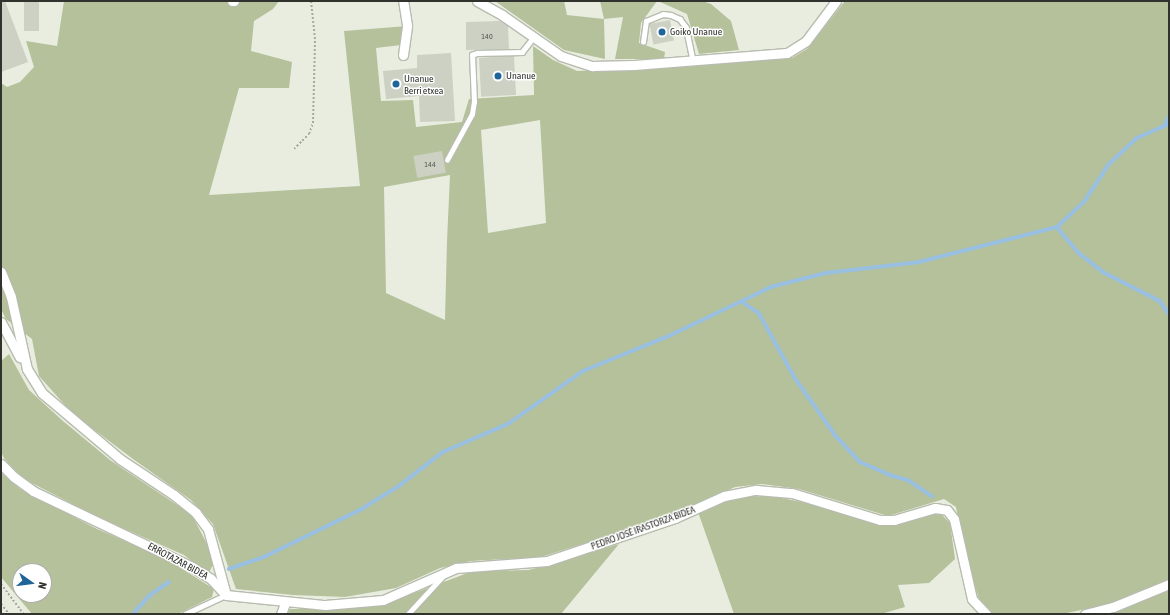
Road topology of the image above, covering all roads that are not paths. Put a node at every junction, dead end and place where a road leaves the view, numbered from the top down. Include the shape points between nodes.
1 (404, 1) edge
2 (477, 1) edge
3 (836, 1) edge
4 (533, 38) junction
5 (643, 42) dead end
6 (403, 55) dead end
7 (693, 61) junction
8 (447, 160) dead end
9 (1, 272) edge
10 (1, 322) edge
11 (27, 369) junction
12 (1, 464) edge
13 (446, 573) junction
14 (1169, 584) edge
15 (226, 595) junction
16 (285, 603) junction
17 (185, 614) edge
18 (281, 614) edge
19 (408, 614) edge
20 (986, 614) edge
21 (1086, 614) edge

1 - 6 street via 407,25
2 - 4 street via 502,15
3 - 7 street via 806,41 792,50 762,56
4 - 7 street via 561,56 592,66
4 - 8 lane via 522,52 472,55 472,114
5 - 7 lane via 646,21 663,14 671,15 680,19 686,27
9 - 11 street, ERROTAZAR BIDEA via 11,297
10 - 11 street, ERROTAZAR BIDEA
11 - 15 street, ERROTAZAR BIDEA via 42,393 68,417 120,459 196,513 208,529
12 - 15 street, ERROTAZAR BIDEA via 33,491 192,567 211,579
13 - 16 street, PEDRO JOSÉ IRASTORZA BIDEA via 383,600 325,605
13 - 19 lane
13 - 20 street, PEDRO JOSÉ IRASTORZA BIDEA via 477,565 523,565 547,561 675,518 724,496 756,490 792,494 880,520 894,520 935,508 947,510 954,519 972,599
14 - 21 street via 1113,607
15 - 16 street, PEDRO JOSÉ IRASTORZA BIDEA
15 - 17 lane
16 - 18 street

